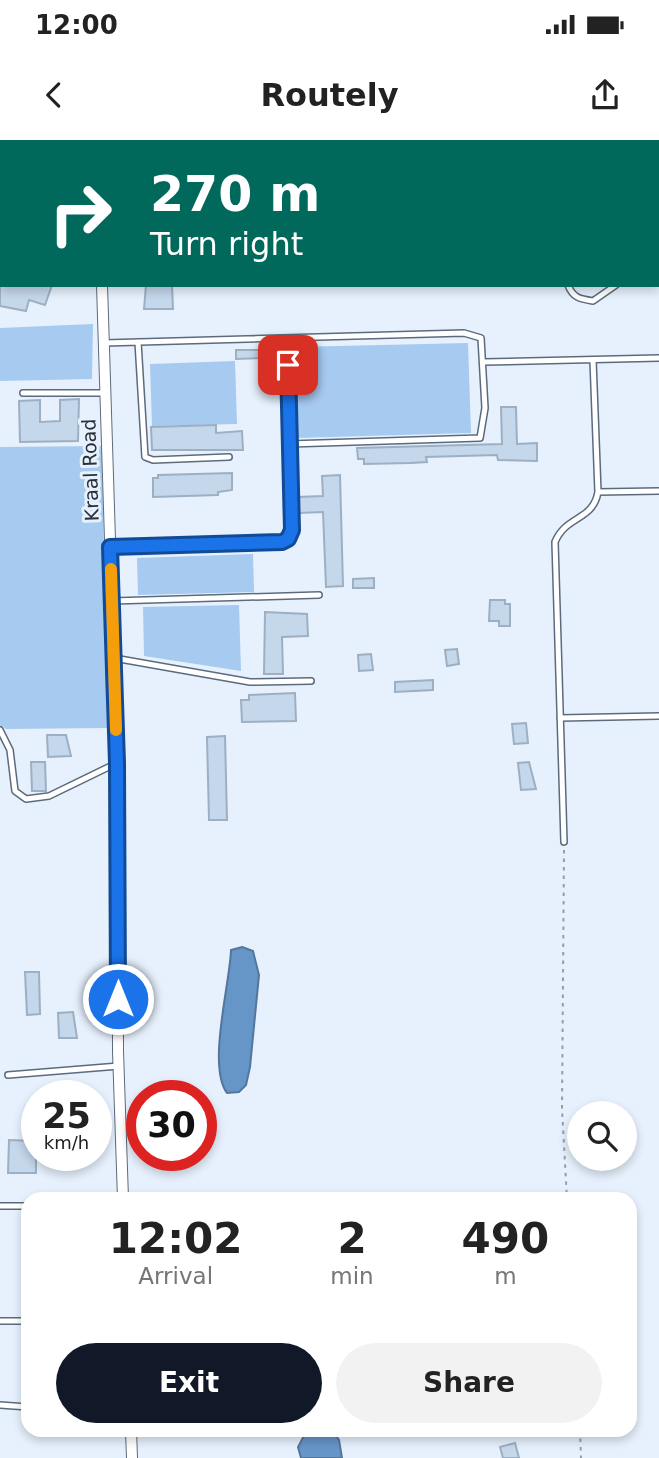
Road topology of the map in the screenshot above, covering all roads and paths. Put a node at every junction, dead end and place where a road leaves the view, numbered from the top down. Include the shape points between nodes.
1 (102, 287) edge
2 (569, 287) edge
3 (613, 287) edge
4 (287, 338) junction
5 (138, 342) junction
6 (104, 343) junction
7 (659, 358) edge
8 (593, 360) junction
9 (484, 362) junction
10 (23, 393) dead end
11 (105, 393) junction
12 (289, 444) junction
13 (229, 457) dead end
14 (659, 491) edge
15 (597, 492) junction
16 (110, 547) junction
17 (319, 595) dead end
18 (112, 601) junction
19 (114, 658) junction
20 (311, 681) dead end
21 (659, 716) edge
22 (560, 718) junction
23 (0, 730) edge
24 (117, 763) junction
25 (564, 842) joint
26 (119, 1066) junction
27 (8, 1075) dead end
28 (123, 1192) edge
29 (567, 1192) edge
30 (0, 1206) edge
31 (21, 1206) edge
32 (0, 1321) edge
33 (21, 1321) edge
34 (0, 1405) edge
35 (21, 1406) edge
36 (131, 1437) edge
37 (580, 1437) edge
38 (132, 1458) edge
39 (581, 1458) edge

1 - 6 street, Kraal Road
2 - 3 lane via 579,299 593,301
4 - 5 lane
4 - 9 lane via 474,334 481,338
4 - 12 lane
5 - 6 lane
5 - 13 lane via 145,457
6 - 11 street, Kraal Road
7 - 8 lane
8 - 9 lane
8 - 15 lane
9 - 12 lane via 481,438
10 - 11 lane
11 - 16 street, Kraal Road
12 - 16 lane via 292,530 288,539
14 - 15 lane
15 - 22 lane via 589,513 561,528 555,542
16 - 18 street, Kraal Road
17 - 18 lane
18 - 19 street, Kraal Road
19 - 20 lane via 250,682
19 - 24 street, Kraal Road
21 - 22 lane
22 - 25 lane
23 - 24 lane via 10,750 15,791 26,799 49,796
24 - 26 street, Kraal Road
25 - 29 path via 562,1109
26 - 27 lane
26 - 28 street, Kraal Road
30 - 31 lane
32 - 33 lane
34 - 35 lane
36 - 38 street
37 - 39 path

